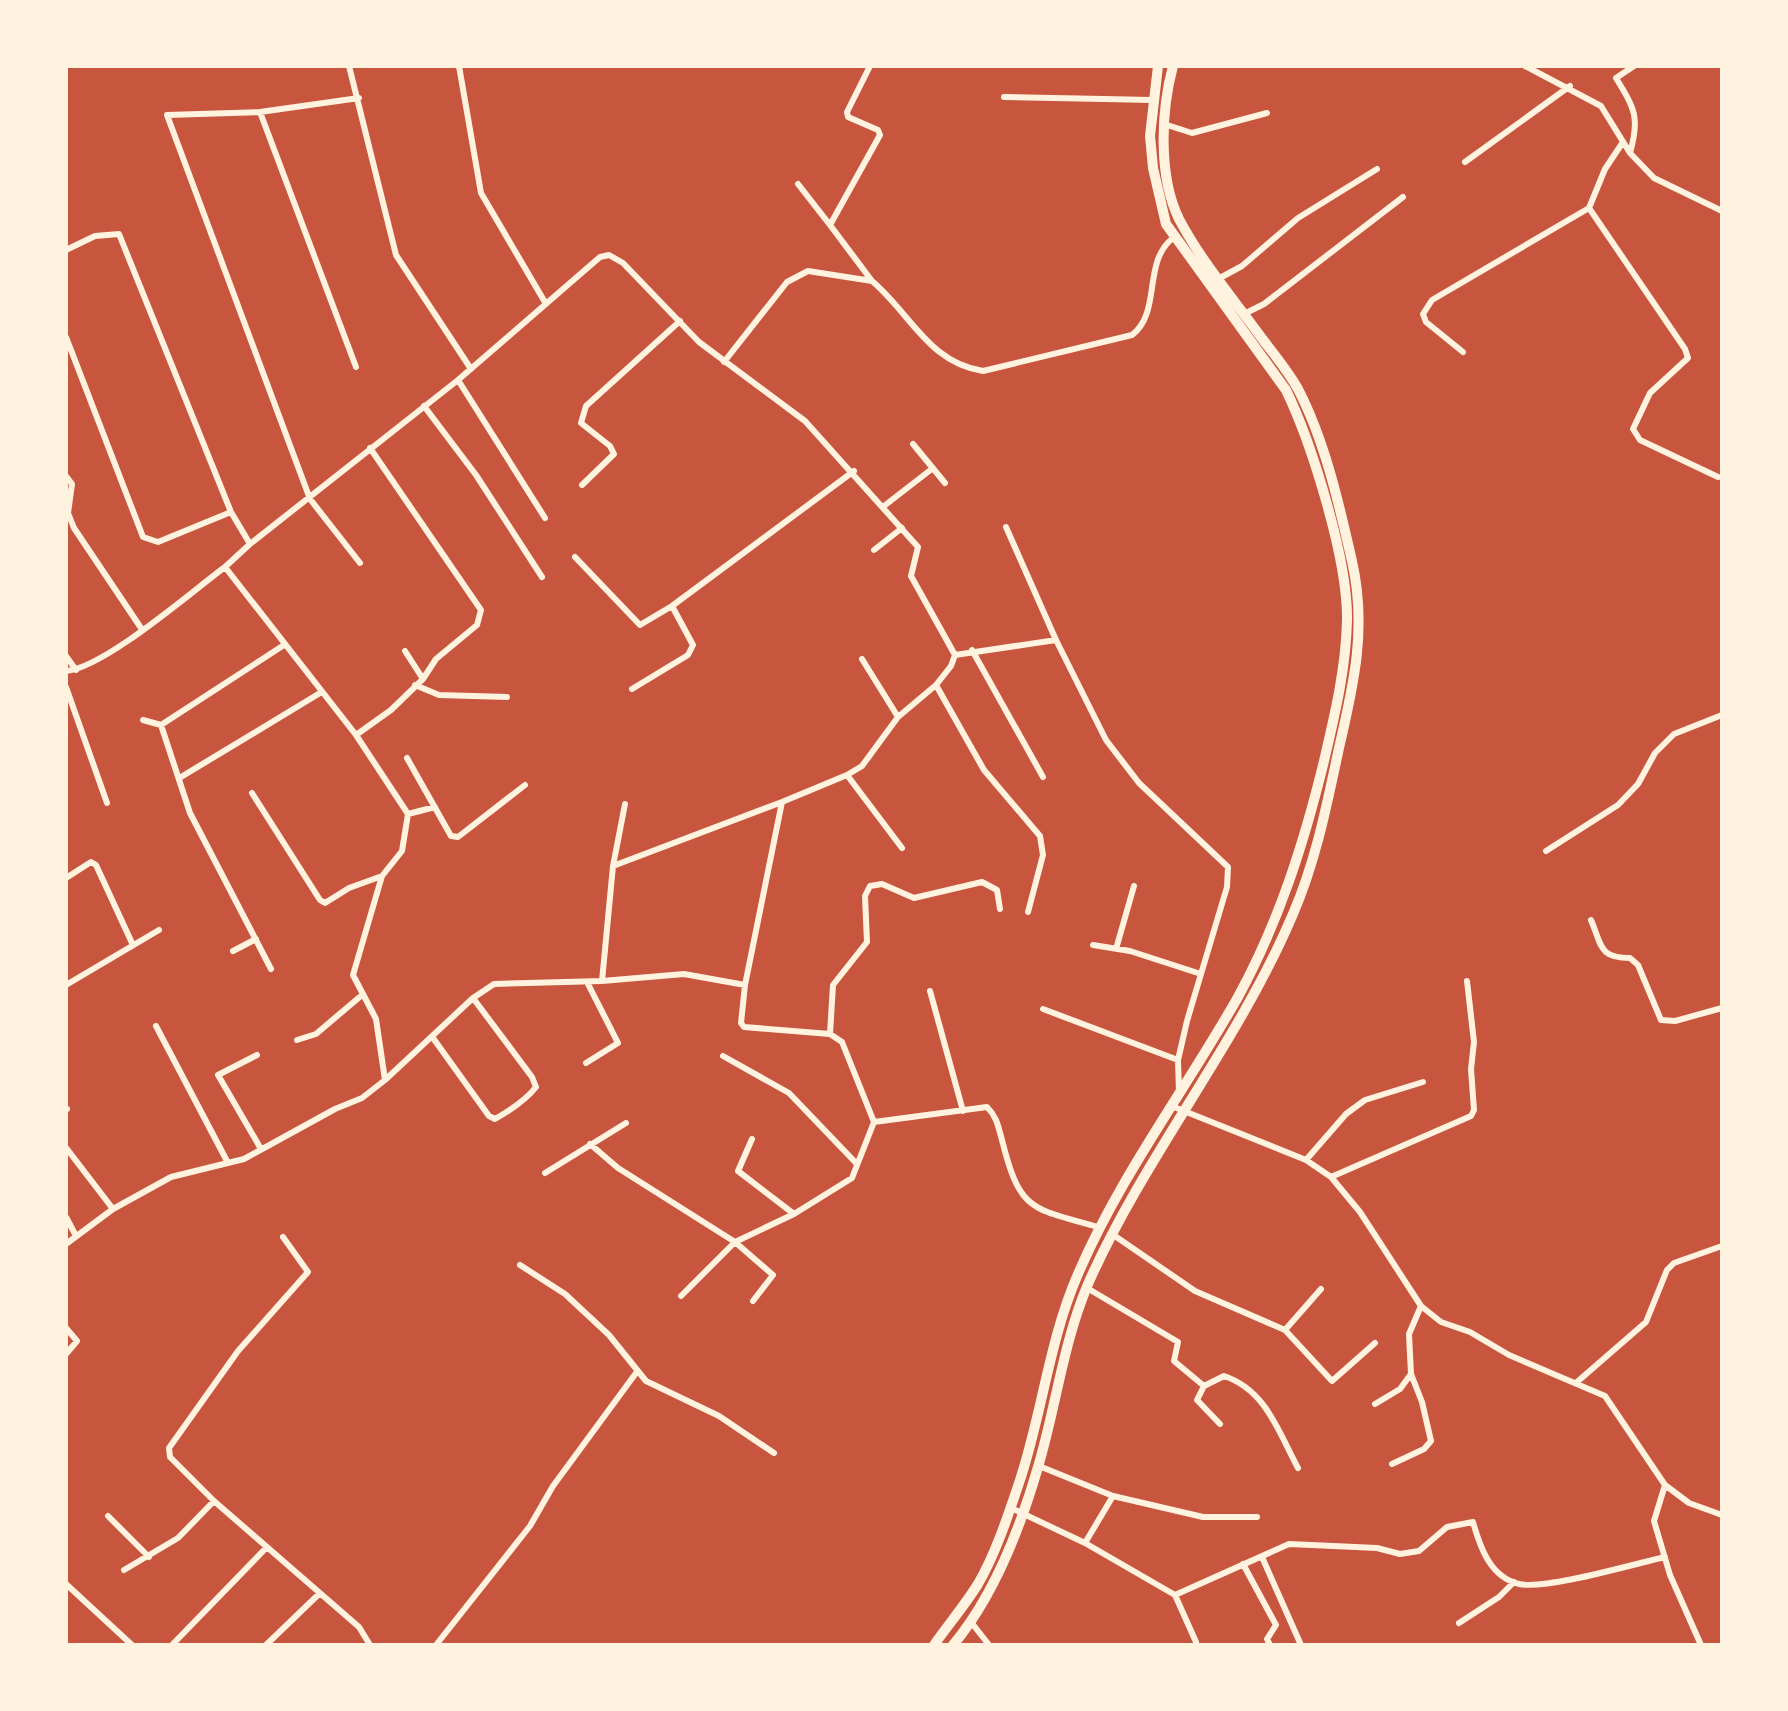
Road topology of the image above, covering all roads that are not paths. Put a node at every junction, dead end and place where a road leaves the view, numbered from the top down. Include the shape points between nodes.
1 (349, 66) edge
2 (459, 66) edge
3 (870, 66) edge
4 (1158, 66) edge
5 (1173, 66) edge
6 (1525, 66) edge
7 (1634, 66) edge
8 (1570, 86) junction
9 (1004, 97) dead end
10 (359, 98) junction
11 (1153, 100) junction
12 (260, 112) junction
13 (1267, 113) dead end
14 (1164, 124) junction
15 (1623, 142) junction
16 (1630, 153) junction
17 (1465, 162) dead end
18 (1377, 169) dead end
19 (798, 184) dead end
20 (1403, 197) dead end
21 (1589, 208) junction
22 (1722, 211) edge
23 (830, 225) junction
24 (1173, 238) junction
25 (66, 250) edge
26 (1218, 279) junction
27 (872, 281) junction
28 (546, 304) junction
29 (1244, 314) junction
30 (680, 321) junction
31 (66, 337) edge
32 (1463, 352) dead end
33 (724, 362) junction
34 (356, 367) dead end
35 (471, 369) junction
36 (458, 380) junction
37 (424, 406) junction
38 (913, 444) dead end
39 (370, 448) junction
40 (933, 468) junction
41 (854, 471) junction
42 (66, 476) edge
43 (1718, 477) dead end
44 (945, 483) dead end
45 (582, 485) dead end
46 (310, 499) junction
47 (884, 506) junction
48 (231, 512) junction
49 (545, 518) dead end
50 (1006, 527) dead end
51 (902, 528) junction
52 (250, 544) junction
53 (874, 550) dead end
54 (575, 557) dead end
55 (360, 563) dead end
56 (225, 567) junction
57 (542, 577) dead end
58 (672, 606) junction
59 (141, 628) junction
60 (1056, 640) junction
61 (284, 645) junction
62 (972, 650) junction
63 (405, 651) dead end
64 (955, 655) junction
65 (66, 656) edge
66 (862, 659) dead end
67 (76, 670) junction
68 (66, 671) edge
69 (423, 679) junction
70 (415, 685) junction
71 (936, 685) junction
72 (66, 687) edge
73 (632, 689) dead end
74 (320, 693) junction
75 (507, 697) dead end
76 (1722, 715) edge
77 (898, 717) junction
78 (143, 720) dead end
79 (161, 725) junction
80 (356, 735) junction
81 (407, 758) dead end
82 (847, 775) junction
83 (181, 777) junction
84 (1043, 777) dead end
85 (525, 785) dead end
86 (252, 793) dead end
87 (782, 802) junction
88 (107, 803) dead end
89 (625, 804) dead end
90 (435, 807) junction
91 (408, 814) junction
92 (902, 848) dead end
93 (1546, 851) dead end
94 (613, 866) junction
95 (382, 876) junction
96 (66, 878) edge
97 (1134, 886) dead end
98 (1000, 909) dead end
99 (1028, 912) dead end
100 (1591, 920) dead end
101 (159, 930) dead end
102 (256, 939) junction
103 (132, 943) junction
104 (1093, 945) dead end
105 (1116, 949) junction
106 (233, 951) dead end
107 (271, 969) dead end
108 (1201, 974) junction
109 (602, 981) junction
110 (1467, 981) dead end
111 (587, 982) junction
112 (66, 985) edge
113 (745, 985) junction
114 (930, 991) dead end
115 (362, 995) junction
116 (473, 998) junction
117 (1722, 1008) edge
118 (1043, 1009) dead end
119 (156, 1026) dead end
120 (830, 1034) junction
121 (433, 1038) junction
122 (297, 1040) dead end
123 (257, 1055) dead end
124 (723, 1056) dead end
125 (1178, 1060) junction
126 (586, 1063) dead end
127 (385, 1080) junction
128 (1423, 1082) dead end
129 (1177, 1102) junction
130 (963, 1111) junction
131 (1185, 1112) junction
132 (874, 1122) junction
133 (626, 1123) dead end
134 (752, 1139) dead end
135 (590, 1144) junction
136 (67, 1149) edge
137 (261, 1149) junction
138 (1306, 1160) junction
139 (228, 1163) junction
140 (856, 1163) junction
141 (545, 1173) dead end
142 (1331, 1177) junction
143 (113, 1209) junction
144 (794, 1214) junction
145 (66, 1217) edge
146 (1098, 1227) junction
147 (1112, 1234) junction
148 (76, 1236) junction
149 (283, 1237) dead end
150 (735, 1242) junction
151 (66, 1244) edge
152 (1722, 1246) edge
153 (520, 1265) dead end
154 (1087, 1288) junction
155 (1321, 1289) dead end
156 (681, 1296) dead end
157 (753, 1301) dead end
158 (1421, 1306) junction
159 (66, 1328) edge
160 (1285, 1330) junction
161 (1375, 1343) dead end
162 (66, 1354) edge
163 (636, 1373) junction
164 (1411, 1374) junction
165 (1577, 1382) junction
166 (1204, 1386) junction
167 (1375, 1404) dead end
168 (1220, 1424) dead end
169 (774, 1453) dead end
170 (1392, 1464) dead end
171 (1039, 1466) junction
172 (1298, 1468) dead end
173 (1665, 1485) junction
174 (1113, 1496) junction
175 (214, 1501) junction
176 (1009, 1507) junction
177 (1022, 1514) junction
178 (1722, 1515) edge
179 (108, 1516) dead end
180 (1257, 1517) dead end
181 (1085, 1543) junction
182 (266, 1548) junction
183 (149, 1557) junction
184 (1262, 1557) junction
185 (1665, 1557) junction
186 (1243, 1564) junction
187 (124, 1570) dead end
188 (1514, 1582) junction
189 (66, 1584) edge
190 (320, 1593) junction
191 (1175, 1595) junction
192 (971, 1622) junction
193 (1459, 1623) dead end
194 (1196, 1642) dead end
195 (132, 1645) edge
196 (172, 1645) edge
197 (266, 1645) edge
198 (370, 1645) edge
199 (436, 1645) edge
200 (934, 1645) edge
201 (953, 1645) edge
202 (989, 1645) edge
203 (1270, 1645) edge
204 (1301, 1645) edge
205 (1701, 1645) edge

1 - 10 street
2 - 28 street via 481,193
3 - 23 street via 847,112 880,135
4 - 11 highway
5 - 14 highway
6 - 8 street
7 - 16 street via 1616,78 1638,126
8 - 15 street via 1601,106
8 - 17 street
9 - 11 street
10 - 12 street
10 - 35 street via 396,255
11 - 24 highway via 1153,168
12 - 34 street
12 - 46 street via 167,115
13 - 14 street via 1192,133
14 - 26 highway via 1178,216
15 - 16 street
15 - 21 street
16 - 22 street via 1654,178
18 - 26 street via 1298,218 1242,266
19 - 23 street
20 - 29 street
21 - 32 street via 1432,300 1423,314 1426,322
21 - 43 street via 1688,358 1650,393 1633,429 1640,440
23 - 27 street
24 - 27 street via 1157,258 1145,319 1132,335 983,371 945,358
24 - 129 highway via 1297,412 1339,562 1347,616 1336,711 1301,854 1240,993
25 - 48 street via 95,236 119,234
26 - 29 highway
27 - 33 street via 808,271 787,282
28 - 30 street via 609,255
28 - 35 street
29 - 131 highway via 1296,386 1318,433 1355,576 1361,613 1358,666 1317,844 1294,913
30 - 33 street
30 - 45 street via 586,406 581,423 614,454
31 - 48 street via 143,537 158,542
33 - 41 street via 805,421
35 - 36 street
36 - 37 street
36 - 49 street
37 - 39 street
37 - 57 street
38 - 40 street
39 - 46 street
39 - 69 street via 481,610 477,625 436,659
40 - 44 street
40 - 47 street
41 - 47 street
41 - 58 street
42 - 59 street via 72,484 68,513 74,528
46 - 52 street
46 - 55 street
47 - 51 street
48 - 52 street
50 - 60 street
51 - 53 street
51 - 64 street via 919,549 911,576
52 - 56 street
54 - 58 street via 640,625
56 - 59 street
56 - 61 street
58 - 73 street via 692,650
59 - 67 street
60 - 62 street
60 - 108 street via 1106,740 1139,783 1228,867
61 - 74 street
61 - 79 street
62 - 64 street
62 - 84 street
63 - 69 street
64 - 71 street
65 - 67 street
66 - 77 street
67 - 68 street
69 - 70 street
70 - 75 street via 439,695
70 - 80 street
71 - 77 street
71 - 99 street via 984,770 1040,836 1043,855
72 - 88 street
74 - 80 street
74 - 83 street
76 - 93 street via 1674,734 1618,805
77 - 82 street via 862,766
78 - 79 street
79 - 83 street
80 - 91 street
81 - 90 street
82 - 87 street
82 - 92 street
83 - 102 street via 190,813
85 - 90 street via 458,837 451,836
86 - 95 street via 320,900 325,903
87 - 94 street
87 - 113 street
89 - 94 street
90 - 91 street
91 - 95 street via 402,851
94 - 109 street
95 - 115 street via 355,962 353,975
96 - 103 street via 91,862 96,865
97 - 105 street
98 - 120 street via 997,890 982,882 914,898 882,884 870,886 865,896 867,942 833,985
100 - 117 street via 1605,954 1630,958 1638,965 1661,1020
101 - 103 street
102 - 106 street
102 - 107 street
103 - 112 street
104 - 105 street
105 - 108 street
108 - 125 street
109 - 111 street
109 - 113 street via 684,974
110 - 142 street via 1474,1042 1471,1116
111 - 116 street via 494,984
111 - 126 street via 618,1043
113 - 120 street via 744,1027
114 - 130 street
115 - 122 street via 316,1034
115 - 127 street via 376,1019
116 - 121 street
116 - 121 street via 532,1077 536,1087 530,1094 495,1119 489,1116
118 - 125 street
119 - 139 street
120 - 132 street via 842,1042
121 - 127 street
123 - 137 street via 218,1075
124 - 140 street via 789,1093
125 - 129 street
127 - 137 street via 362,1098
128 - 138 street via 1365,1100
129 - 131 street
129 - 146 highway
130 - 132 street
130 - 146 street via 987,1107 996,1115 1008,1167 1022,1198 1042,1211
131 - 138 street
131 - 147 highway
132 - 140 street
133 - 135 street
134 - 144 street via 738,1171
135 - 141 street
135 - 150 street via 618,1168
136 - 143 street
137 - 139 street
138 - 142 street
139 - 143 street via 171,1177
140 - 144 street via 852,1178
142 - 158 street
143 - 148 street
144 - 150 street
145 - 148 street
146 - 176 highway via 1063,1312
147 - 154 highway
147 - 160 street via 1195,1291
148 - 151 street
149 - 175 street via 308,1272 238,1351 169,1448 170,1457
150 - 156 street
150 - 157 street via 773,1275
152 - 165 street via 1674,1263 1646,1322
153 - 163 street via 587,1314
154 - 166 street via 1178,1342 1174,1361
154 - 171 highway via 1071,1330
155 - 160 street
158 - 164 street via 1409,1334
158 - 165 street via 1441,1322
159 - 162 street via 77,1341
160 - 161 street via 1332,1381
163 - 169 street via 719,1416
163 - 199 street via 530,1526
164 - 167 street via 1400,1389
164 - 170 street via 1431,1441
165 - 173 street via 1605,1396
166 - 168 street via 1197,1400
166 - 172 street via 1224,1376 1242,1381 1258,1394
171 - 174 street
171 - 177 highway
173 - 178 street via 1689,1503
173 - 185 street via 1654,1521
174 - 180 street via 1203,1517
174 - 181 street
175 - 182 street
175 - 183 street via 178,1538
176 - 177 street
176 - 200 highway via 979,1583
177 - 181 street
177 - 192 highway
179 - 183 street
181 - 191 street
182 - 190 street
182 - 196 street
183 - 187 street
184 - 186 street
184 - 188 street via 1289,1544 1400,1554 1419,1551 1447,1527 1473,1522 1481,1551
184 - 204 street
185 - 188 street via 1548,1582
185 - 205 street
186 - 191 street
186 - 203 street via 1276,1625 1267,1639
188 - 193 street
189 - 195 street
190 - 197 street
190 - 198 street via 359,1627
191 - 194 street
192 - 201 highway
192 - 202 street

